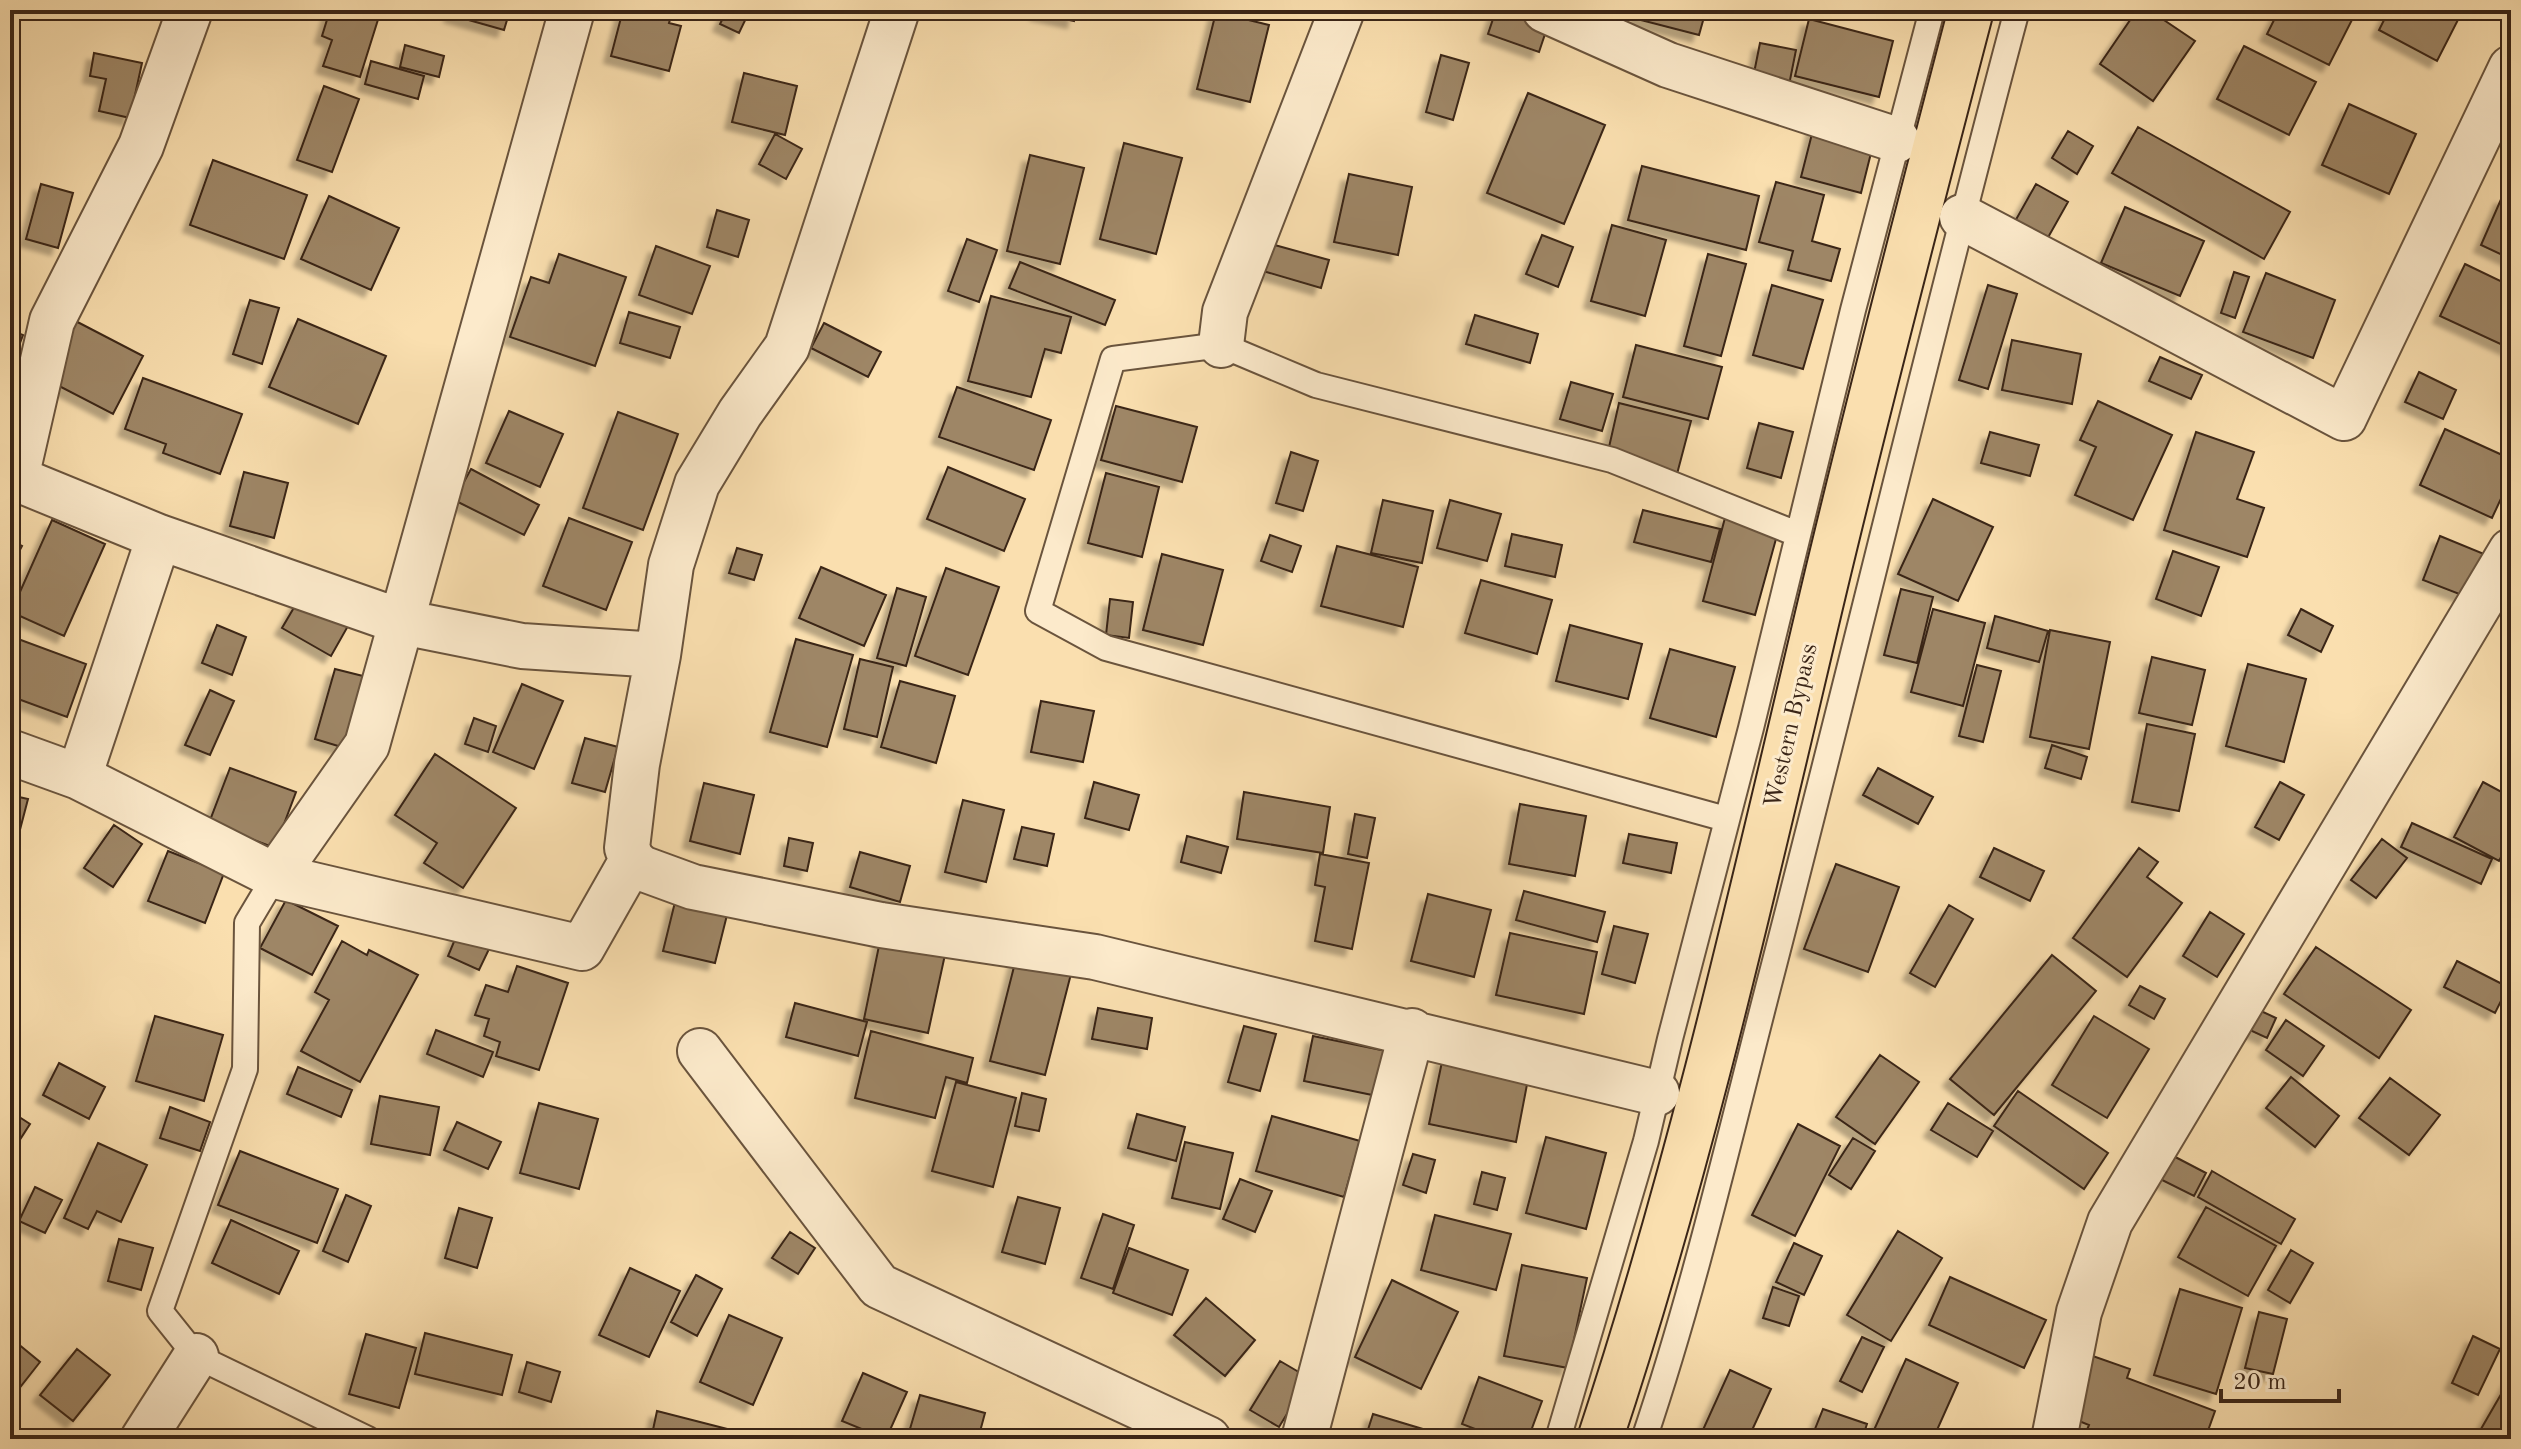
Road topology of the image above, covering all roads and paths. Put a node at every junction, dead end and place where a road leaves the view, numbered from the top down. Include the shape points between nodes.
1 (190, 10) edge
2 (572, 10) edge
3 (897, 10) edge
4 (1342, 10) edge
5 (1545, 10) edge
6 (1932, 10) edge
7 (1971, 10) edge
8 (2017, 10) edge
9 (2511, 68) edge
10 (1897, 140) junction
11 (1962, 217) junction
12 (1221, 345) junction
13 (13, 477) edge
14 (1797, 534) junction
15 (159, 537) junction
16 (2511, 551) edge
17 (402, 622) junction
18 (658, 655) junction
19 (10, 752) edge
20 (79, 777) junction
21 (1726, 819) junction
22 (632, 860) junction
23 (275, 876) junction
24 (1412, 1031) junction
25 (700, 1051) dead end
26 (1657, 1093) junction
27 (196, 1356) junction
28 (143, 1439) edge
29 (368, 1439) edge
30 (1208, 1439) edge
31 (1304, 1439) edge
32 (1558, 1439) edge
33 (1600, 1439) edge
34 (1644, 1439) edge
35 (2054, 1439) edge

1 - 13 street via 141,146 52,321
2 - 17 street
3 - 18 street via 787,347 697,484 671,565
4 - 12 street via 1225,312
5 - 10 street via 1668,65
6 - 10 lane
7 - 33 main road, Western Bypass via 1698,1103 1636,1330
8 - 11 lane
9 - 11 street via 2344,418
10 - 14 lane
11 - 34 lane via 1725,1162
12 - 14 lane via 1316,385 1612,460
12 - 21 lane via 1113,359 1038,611 1106,648
13 - 15 street
14 - 21 lane
15 - 17 street
15 - 20 street
16 - 35 street via 2110,1222 2079,1312
17 - 18 street via 522,646
17 - 23 street via 367,745
18 - 22 street via 637,764 627,848
19 - 20 street
20 - 23 street
21 - 26 lane
22 - 23 street via 582,948
22 - 24 street via 693,887 881,925 1095,957
23 - 27 lane via 247,923 245,1069 160,1311
24 - 26 street
24 - 31 street
25 - 30 street via 879,1286
26 - 32 lane
27 - 28 street
27 - 29 lane

